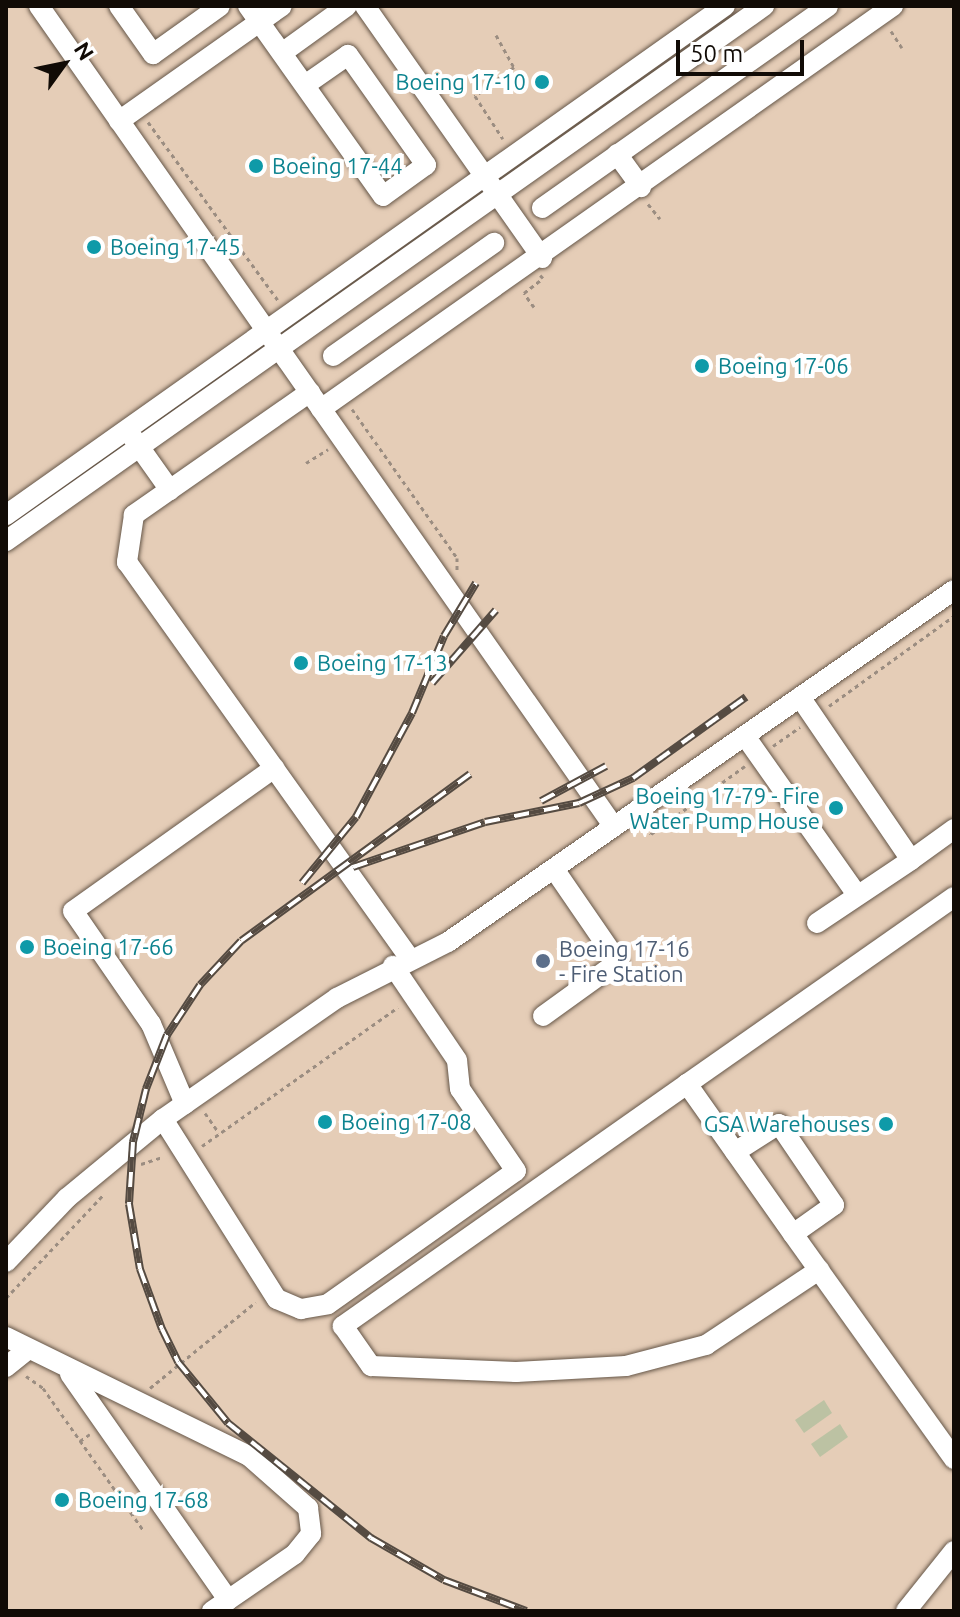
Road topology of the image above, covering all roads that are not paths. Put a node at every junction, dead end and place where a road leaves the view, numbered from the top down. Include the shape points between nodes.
1 (39, 6) edge
2 (119, 6) edge
3 (220, 6) edge
4 (282, 6) edge
5 (347, 6) edge
6 (365, 6) edge
7 (725, 6) edge
8 (764, 6) edge
9 (828, 6) edge
10 (893, 6) edge
11 (254, 14) edge
12 (282, 53) junction
13 (640, 65) junction
14 (305, 85) junction
15 (653, 85) junction
16 (119, 121) junction
17 (617, 154) junction
18 (484, 175) junction
19 (641, 187) junction
20 (498, 194) junction
21 (542, 208) dead end
22 (494, 243) dead end
23 (537, 261) junction
24 (415, 299) junction
25 (265, 329) junction
26 (437, 330) junction
27 (279, 349) junction
28 (333, 356) dead end
29 (315, 400) junction
30 (126, 429) junction
31 (139, 447) junction
32 (170, 490) junction
33 (6, 515) edge
34 (6, 541) edge
35 (954, 590) edge
36 (800, 697) junction
37 (751, 744) junction
38 (274, 768) junction
39 (614, 827) junction
40 (954, 829) edge
41 (911, 860) junction
42 (554, 869) junction
43 (857, 895) junction
44 (954, 897) edge
45 (817, 923) dead end
46 (402, 962) junction
47 (543, 1016) dead end
48 (687, 1084) junction
49 (185, 1104) junction
50 (163, 1119) junction
51 (735, 1152) junction
52 (793, 1234) junction
53 (6, 1262) edge
54 (819, 1270) junction
55 (6, 1337) edge
56 (28, 1349) junction
57 (8, 1366) edge
58 (68, 1372) junction
59 (954, 1459) edge
60 (954, 1551) edge
61 (220, 1605) edge
62 (906, 1611) edge

1 - 16 lane
2 - 3 lane via 153,54
4 - 11 lane
5 - 12 lane
6 - 18 lane
7 - 13 lane
8 - 15 lane
9 - 17 lane
10 - 19 lane
11 - 12 lane
11 - 16 lane
12 - 14 lane
13 - 15 lane
13 - 18 lane
14 - 14 lane via 383,196 426,165 348,55
15 - 20 lane
16 - 25 lane
17 - 19 lane
17 - 21 lane
18 - 20 lane
18 - 25 lane
19 - 23 lane
20 - 23 lane
20 - 27 lane
22 - 24 lane
23 - 26 lane
24 - 26 lane
24 - 28 lane
25 - 27 lane
25 - 30 lane
26 - 29 lane via 341,395
27 - 29 lane
27 - 31 lane
29 - 32 lane
29 - 39 lane
30 - 31 lane
30 - 33 lane
31 - 32 lane
31 - 34 lane
32 - 38 lane via 134,515 127,562
35 - 36 lane
36 - 37 lane
36 - 41 lane
37 - 39 lane
37 - 43 lane
38 - 46 lane
38 - 49 lane via 73,911 151,1024
39 - 42 lane
40 - 41 lane
41 - 43 lane
42 - 46 lane via 448,942
42 - 47 lane via 618,962
43 - 45 lane
44 - 48 lane
46 - 49 lane via 337,998
46 - 50 lane via 457,1060 460,1089 516,1171 328,1304 301,1309 277,1299
48 - 51 lane
48 - 54 lane via 343,1326 371,1366 516,1372 626,1366 706,1345
49 - 50 lane
50 - 53 lane via 67,1198
51 - 52 lane
51 - 52 lane via 779,1124 834,1205
52 - 54 lane
54 - 59 lane
55 - 56 lane
56 - 57 lane
56 - 58 lane
58 - 61 lane
58 - 61 lane via 249,1456 308,1508 311,1534 295,1554
60 - 62 lane

